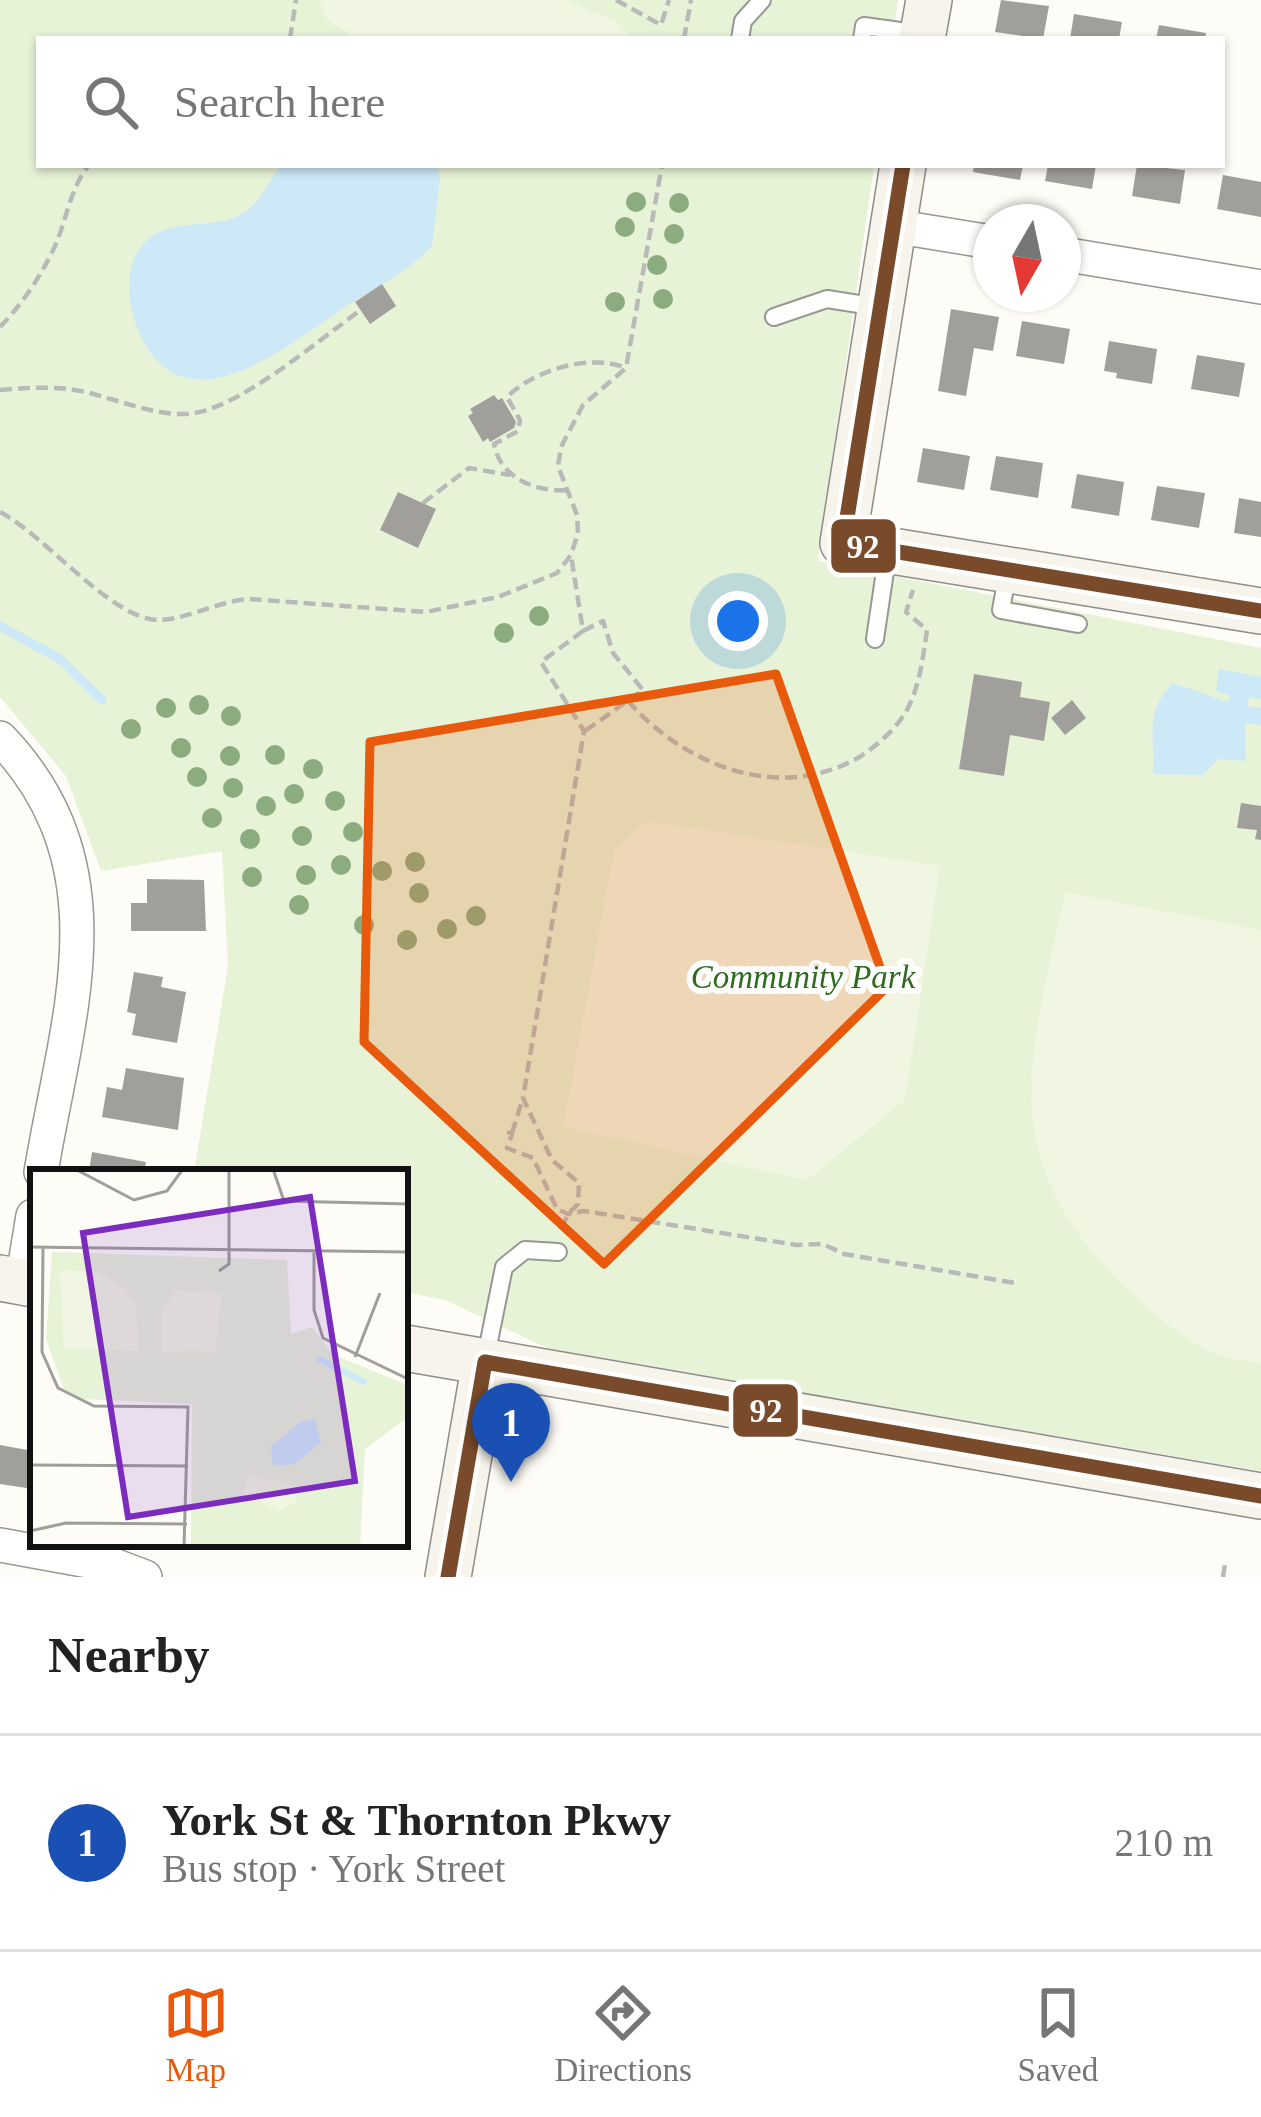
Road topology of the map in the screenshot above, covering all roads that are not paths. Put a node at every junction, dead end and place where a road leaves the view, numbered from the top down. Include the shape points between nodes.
1 (762, 0) edge
2 (925, 24) edge
3 (740, 36) edge
4 (862, 36) edge
5 (903, 168) edge
6 (893, 226) junction
7 (973, 239) edge
8 (1081, 257) edge
9 (1261, 286) edge
10 (880, 308) junction
11 (774, 317) dead end
12 (888, 550) junction
13 (1008, 570) junction
14 (1261, 611) edge
15 (1078, 624) dead end
16 (875, 639) dead end
17 (0, 738) edge
18 (41, 1169) edge
19 (30, 1229) edge
20 (559, 1243) road end
21 (18, 1281) edge
22 (408, 1349) edge
23 (485, 1362) junction
24 (1261, 1496) edge
25 (0, 1545) edge
26 (145, 1577) edge
27 (448, 1577) edge

1 - 3 lane
2 - 4 lane via 864,26
5 - 6 street
6 - 7 street
6 - 10 street
8 - 9 street
10 - 11 lane via 827,299
10 - 12 street via 843,542
12 - 13 street
12 - 16 lane
13 - 14 street
13 - 15 lane via 1001,610
17 - 18 street via 49,800 79,914
19 - 21 street
20 - 23 lane via 525,1250 504,1267
22 - 23 street
23 - 24 street
23 - 27 street
25 - 26 street

